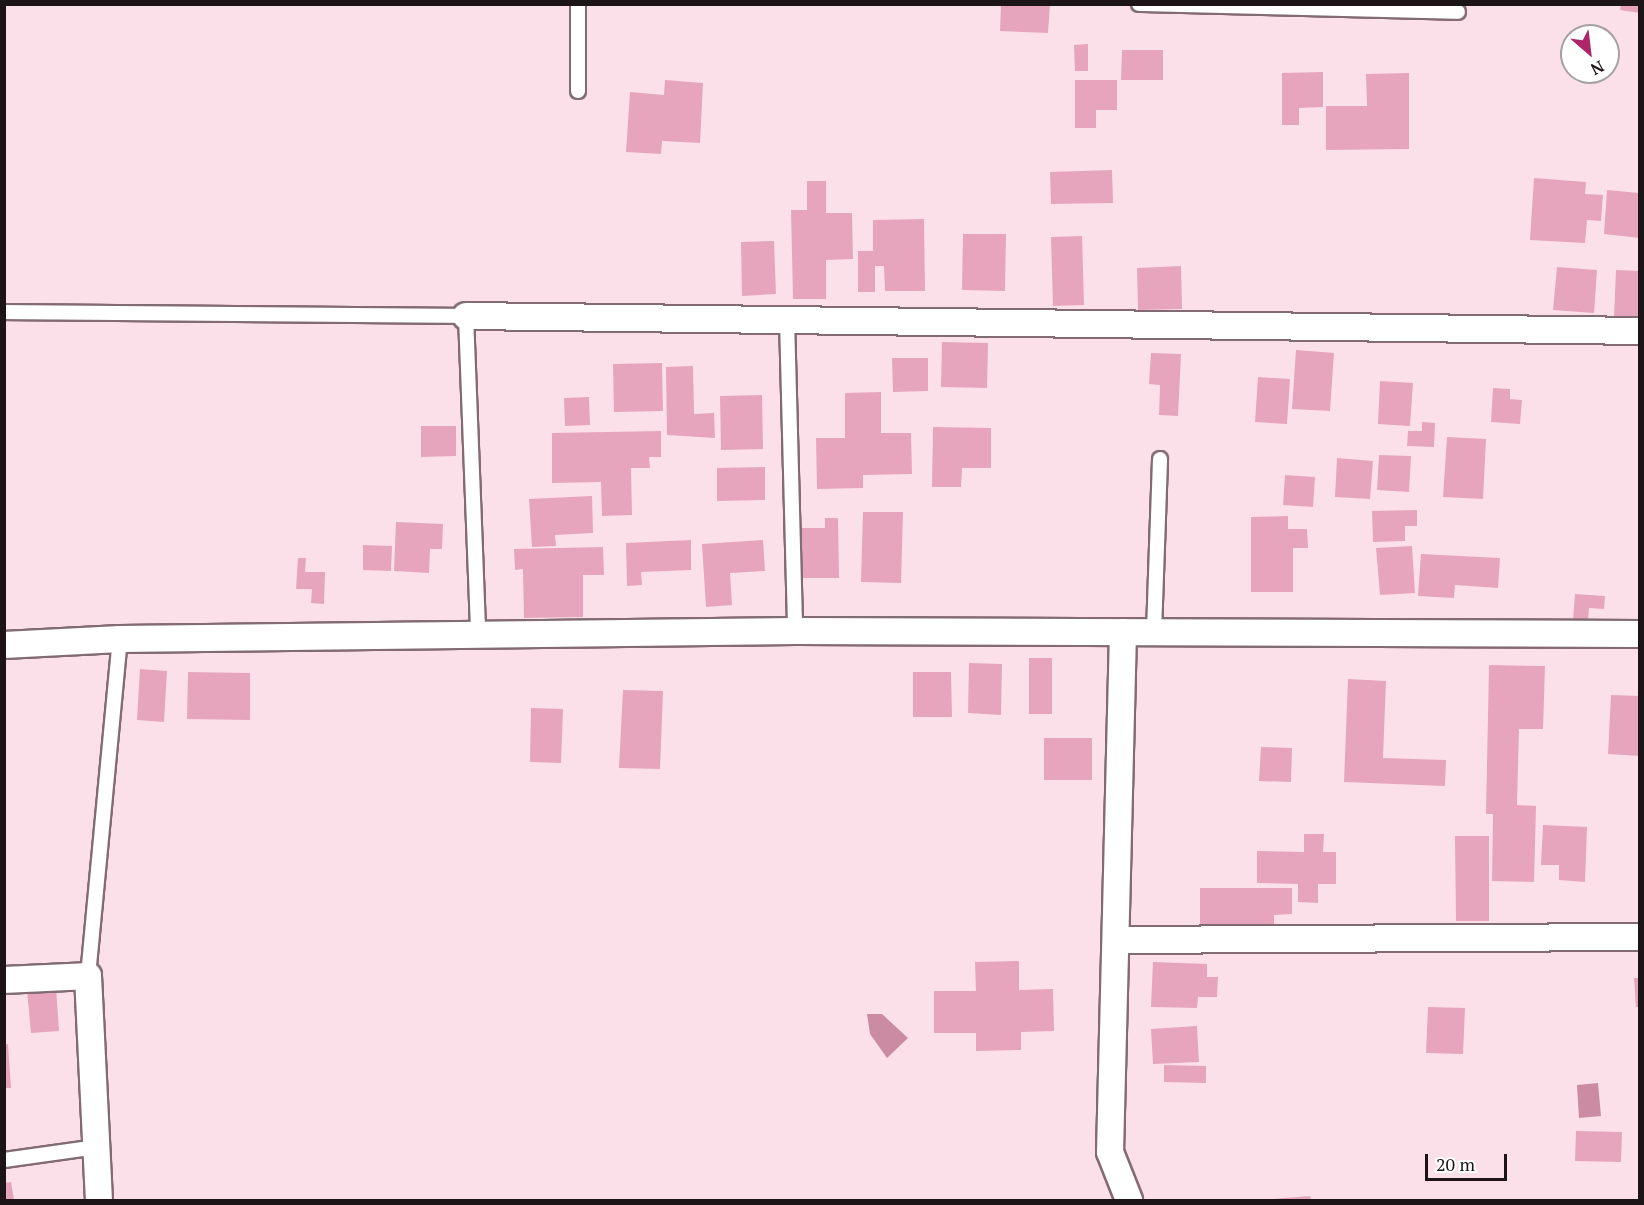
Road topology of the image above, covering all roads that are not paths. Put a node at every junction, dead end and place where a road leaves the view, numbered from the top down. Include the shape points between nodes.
1 (578, 4) edge
2 (1139, 4) edge
3 (1458, 12) dead end
4 (578, 91) dead end
5 (4, 312) edge
6 (466, 316) junction
7 (787, 319) junction
8 (1640, 331) edge
9 (1160, 459) dead end
10 (795, 631) junction
11 (1123, 632) junction
12 (1154, 632) junction
13 (478, 634) junction
14 (1640, 634) edge
15 (120, 639) junction
16 (4, 645) edge
17 (1640, 937) edge
18 (1116, 940) junction
19 (88, 976) junction
20 (4, 980) edge
21 (97, 1147) junction
22 (4, 1160) edge
23 (99, 1200) edge
24 (1128, 1200) edge

1 - 4 lane
2 - 3 lane
5 - 6 lane
6 - 7 street
6 - 13 lane
7 - 8 street
7 - 10 lane
9 - 12 lane
10 - 11 street
10 - 13 street
11 - 12 street
11 - 18 street
12 - 14 street
13 - 15 street
15 - 16 street
15 - 19 lane
17 - 18 street
18 - 24 street via 1110,1152
19 - 20 street
19 - 21 street
21 - 22 lane
21 - 23 street

